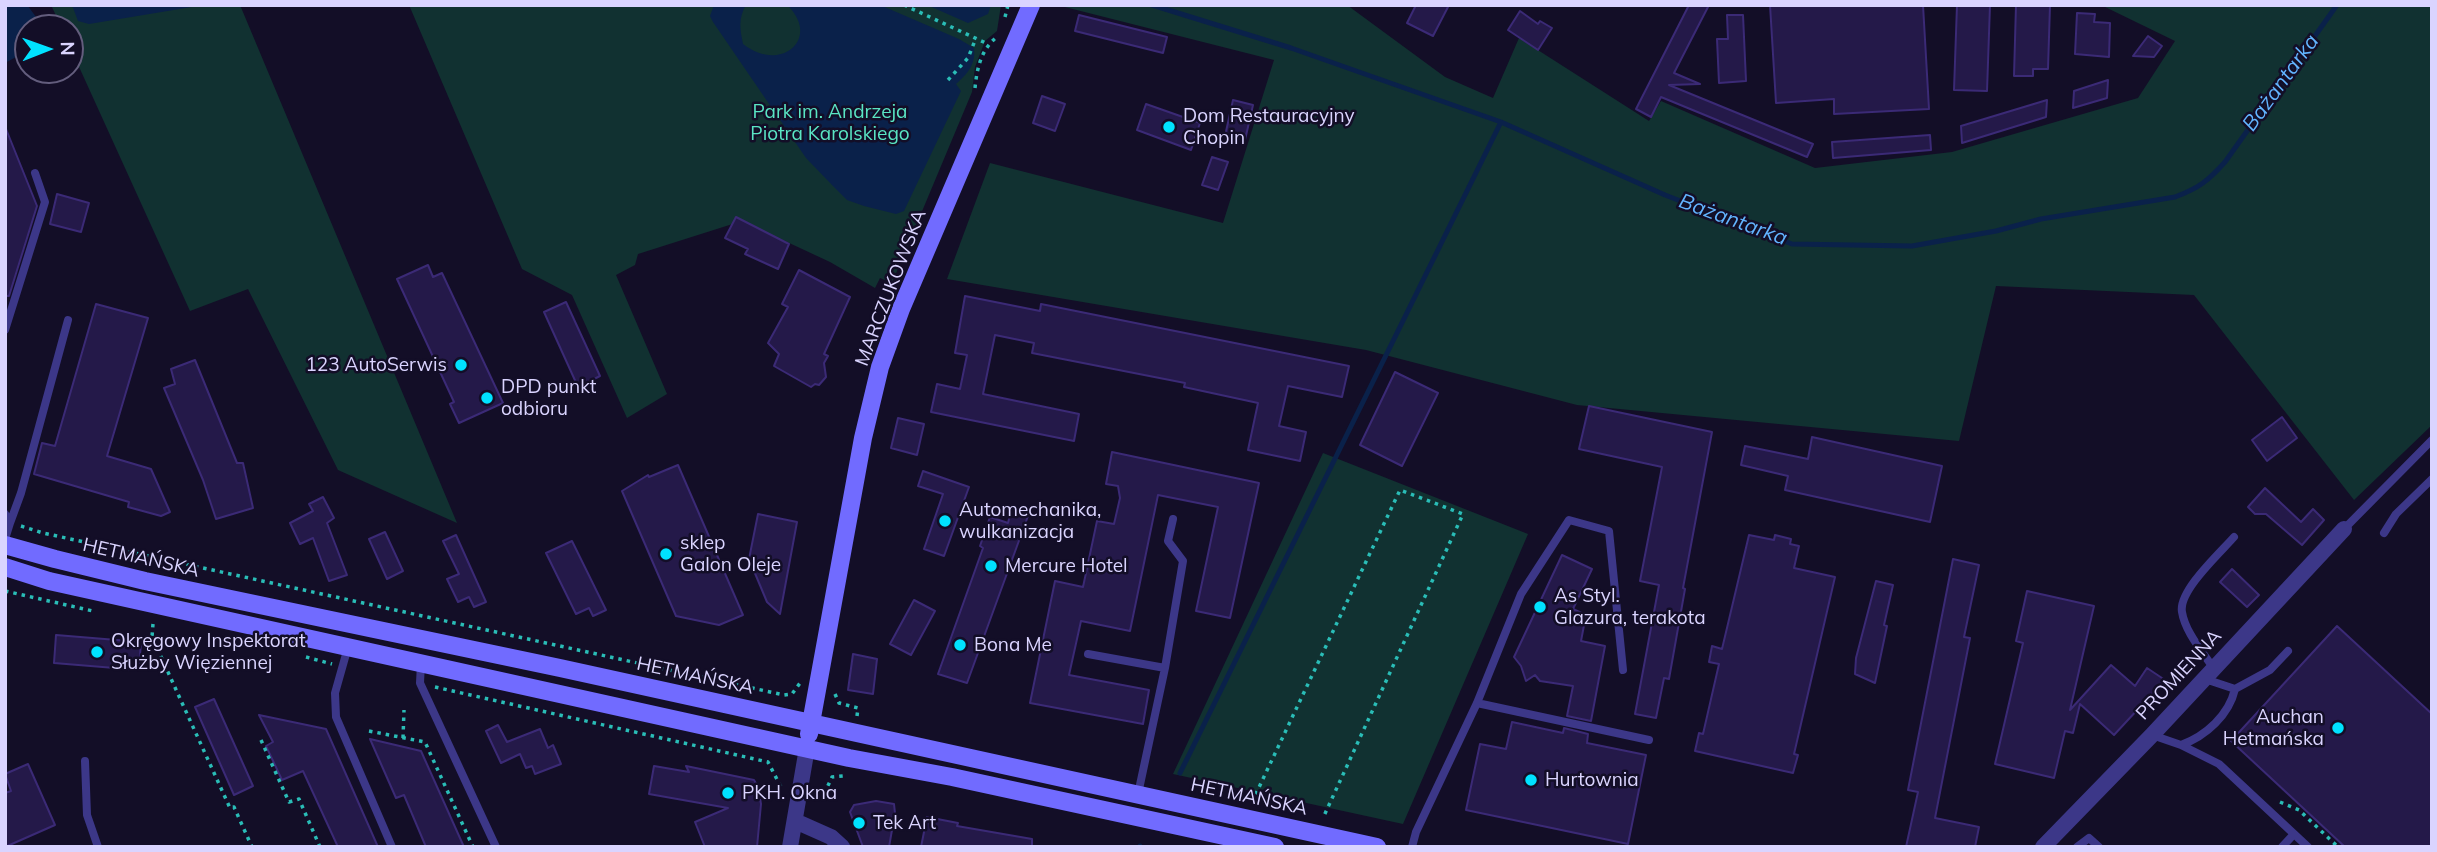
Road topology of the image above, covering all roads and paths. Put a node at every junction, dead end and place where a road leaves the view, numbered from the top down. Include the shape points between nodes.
1 (904, 5) edge
2 (1031, 5) edge
3 (1005, 31) dead end
4 (976, 38) junction
5 (988, 44) junction
6 (948, 80) dead end
7 (975, 97) dead end
8 (35, 173) dead end
9 (68, 320) dead end
10 (5, 330) edge
11 (2432, 440) edge
12 (2432, 479) edge
13 (5, 514) edge
14 (1173, 519) dead end
15 (10, 523) junction
16 (2344, 529) joint
17 (2384, 533) dead end
18 (2234, 537) dead end
19 (5, 542) edge
20 (55, 559) junction
21 (5, 567) edge
22 (49, 581) junction
23 (153, 624) dead end
24 (348, 647) junction
25 (2288, 651) dead end
26 (1088, 653) dead end
27 (303, 656) dead end
28 (421, 663) junction
29 (343, 666) junction
30 (1165, 668) junction
31 (1623, 670) dead end
32 (2210, 674) junction
33 (800, 681) dead end
34 (420, 683) junction
35 (833, 687) dead end
36 (2235, 689) junction
37 (713, 702) junction
38 (1478, 704) junction
39 (858, 708) dead end
40 (404, 710) dead end
41 (811, 723) junction
42 (708, 727) junction
43 (369, 731) dead end
44 (2152, 735) junction
45 (403, 738) junction
46 (261, 740) dead end
47 (1649, 740) dead end
48 (913, 744) junction
49 (2181, 745) junction
50 (807, 748) junction
51 (85, 761) dead end
52 (907, 769) junction
53 (844, 777) dead end
54 (779, 783) dead end
55 (800, 787) junction
56 (1138, 795) junction
57 (2279, 802) dead end
58 (1247, 819) junction
59 (795, 821) junction
60 (1318, 834) junction
61 (2294, 834) junction
62 (98, 847) edge
63 (252, 847) edge
64 (320, 847) edge
65 (393, 847) edge
66 (472, 847) edge
67 (496, 847) edge
68 (790, 847) edge
69 (842, 847) edge
70 (1275, 847) edge
71 (1377, 847) edge
72 (1412, 847) edge
73 (2043, 847) edge
74 (2077, 847) edge
75 (2099, 847) edge
76 (2282, 847) edge
77 (2308, 847) edge
78 (2338, 847) edge

1 - 4 path
2 - 41 main road, MARCZUKOWSKA via 880,367
3 - 5 path
4 - 5 path
4 - 6 path via 968,58
5 - 7 path via 977,69
8 - 10 lane via 45,202
9 - 15 lane
11 - 16 lane
12 - 17 lane via 2396,514
13 - 15 lane
14 - 30 lane via 1168,541 1183,561
15 - 19 lane
15 - 33 path via 783,695 792,694
16 - 32 street, PROMIENNA
18 - 32 lane via 2187,591 2181,610
19 - 20 main road, HETMAŃSKA
20 - 22 main road
20 - 37 main road, HETMAŃSKA
21 - 22 main road
22 - 24 main road
23 - 63 path via 152,637
24 - 28 main road
24 - 29 lane
25 - 36 lane via 2270,670
26 - 30 lane
27 - 29 path
28 - 34 lane
28 - 42 main road
29 - 65 lane via 335,693 336,717
30 - 56 lane
31 - 38 lane via 1609,531 1569,520 1521,594
32 - 36 lane
32 - 44 street, PROMIENNA
34 - 54 path via 768,762
34 - 67 lane
35 - 39 path via 839,703
36 - 49 lane via 2227,708 2205,734
37 - 41 main road, HETMAŃSKA
37 - 42 main road via 719,713
38 - 47 lane
38 - 72 lane
40 - 45 path
41 - 48 main road, HETMAŃSKA
41 - 50 main road, MARCZUKOWSKA
42 - 50 main road
43 - 45 path
44 - 49 lane
44 - 73 street, PROMIENNA
45 - 66 path via 425,742
46 - 64 path via 289,802 299,799
48 - 52 main road via 904,752
48 - 56 main road, HETMAŃSKA
49 - 61 lane via 2219,764
50 - 52 main road
50 - 55 street
51 - 62 lane via 87,815
52 - 70 main road
53 - 55 path via 832,777 825,792
55 - 59 street
56 - 58 main road, HETMAŃSKA
57 - 78 path via 2299,810
58 - 60 main road, HETMAŃSKA
58 - 60 path via 1255,792 1400,490 1463,514 1326,807
59 - 68 street
59 - 69 street
60 - 71 main road, HETMAŃSKA
61 - 76 lane
61 - 77 lane
74 - 75 lane via 2089,838

